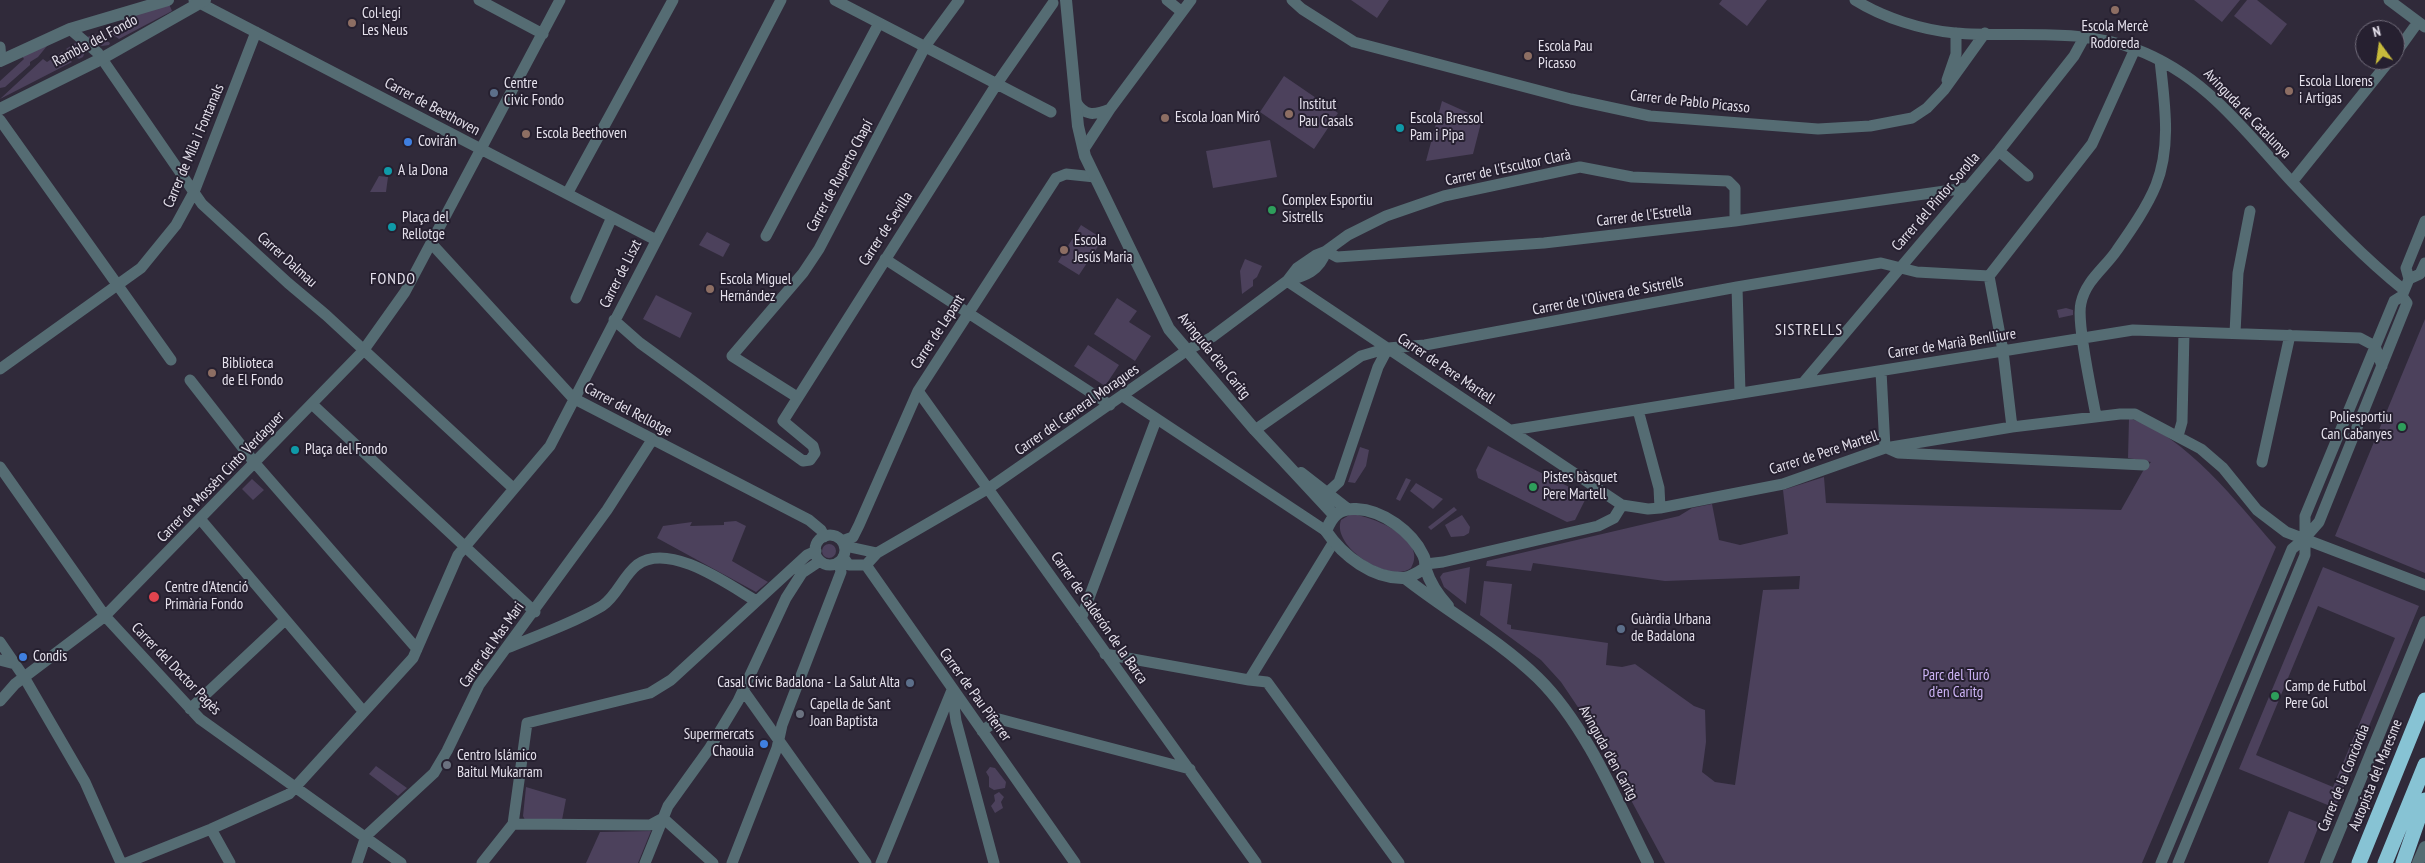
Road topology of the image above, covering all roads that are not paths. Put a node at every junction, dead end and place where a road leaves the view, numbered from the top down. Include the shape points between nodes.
1 (168, 0) edge
2 (479, 0) edge
3 (560, 0) edge
4 (673, 0) edge
5 (781, 0) edge
6 (835, 0) edge
7 (959, 0) edge
8 (1167, 0) edge
9 (1191, 0) edge
10 (1292, 0) edge
11 (1856, 0) edge
12 (2389, 0) edge
13 (200, 1) edge
14 (1050, 2) edge
15 (1067, 5) edge
16 (1182, 12) junction
17 (879, 23) junction
18 (2421, 24) edge
19 (70, 29) junction
20 (256, 32) junction
21 (1956, 33) junction
22 (543, 34) junction
23 (1985, 34) junction
24 (2084, 36) junction
25 (2405, 42) edge
26 (926, 45) junction
27 (2135, 49) junction
28 (0, 56) edge
29 (101, 59) junction
30 (2160, 60) junction
31 (2382, 70) edge
32 (998, 82) junction
33 (1944, 90) junction
34 (1076, 102) junction
35 (0, 109) edge
36 (1110, 109) junction
37 (1051, 112) dead end
38 (0, 120) edge
39 (1084, 149) junction
40 (481, 150) junction
41 (1999, 151) junction
42 (2028, 176) dead end
43 (1095, 177) junction
44 (2292, 182) junction
45 (1966, 188) junction
46 (194, 192) junction
47 (567, 194) junction
48 (2250, 211) dead end
49 (612, 217) junction
50 (1735, 221) junction
51 (2425, 221) edge
52 (766, 236) dead end
53 (656, 240) junction
54 (431, 243) junction
55 (1326, 251) junction
56 (885, 259) junction
57 (2425, 263) edge
58 (1899, 267) junction
59 (1990, 276) junction
60 (1288, 281) junction
61 (117, 284) junction
62 (1737, 287) junction
63 (2405, 288) junction
64 (576, 298) dead end
65 (967, 313) junction
66 (614, 320) junction
67 (2184, 332) junction
68 (2236, 333) junction
69 (2290, 335) junction
70 (2084, 338) junction
71 (2376, 346) junction
72 (1388, 348) junction
73 (363, 351) junction
74 (1186, 351) junction
75 (2004, 351) junction
76 (171, 360) dead end
77 (2382, 366) junction
78 (0, 368) edge
79 (1880, 371) junction
80 (190, 380) dead end
81 (1803, 383) junction
82 (918, 391) junction
83 (1740, 393) junction
84 (797, 397) junction
85 (1124, 397) junction
86 (573, 398) junction
87 (313, 404) junction
88 (1110, 405) junction
89 (1638, 410) junction
90 (2096, 416) junction
91 (1156, 420) junction
92 (2012, 427) junction
93 (1255, 430) junction
94 (1512, 430) junction
95 (2178, 436) junction
96 (652, 440) junction
97 (1885, 448) junction
98 (254, 462) junction
99 (2262, 462) dead end
100 (1287, 463) junction
101 (2144, 466) dead end
102 (0, 467) edge
103 (513, 488) junction
104 (989, 488) junction
105 (1327, 493) junction
106 (1622, 505) junction
107 (1346, 508) junction
108 (1660, 508) junction
109 (1334, 515) junction
110 (201, 520) junction
111 (1326, 531) junction
112 (824, 536) junction
113 (2304, 539) junction
114 (1334, 543) junction
115 (466, 546) junction
116 (842, 552) junction
117 (877, 553) junction
118 (818, 556) junction
119 (866, 565) junction
120 (1426, 566) junction
121 (796, 568) junction
122 (1405, 578) junction
123 (2425, 586) edge
124 (786, 598) junction
125 (756, 601) junction
126 (535, 612) junction
127 (1455, 613) junction
128 (105, 616) junction
129 (1081, 619) junction
130 (285, 620) junction
131 (2425, 622) edge
132 (0, 642) edge
133 (417, 649) junction
134 (506, 649) junction
135 (1105, 654) junction
136 (0, 660) edge
137 (15, 664) junction
138 (24, 677) junction
139 (1249, 680) junction
140 (744, 690) junction
141 (952, 690) junction
142 (2425, 700) edge
143 (0, 701) edge
144 (190, 709) junction
145 (363, 711) junction
146 (982, 731) junction
147 (778, 736) junction
148 (2425, 765) edge
149 (1190, 769) junction
150 (295, 786) junction
151 (2425, 800) edge
152 (663, 818) junction
153 (513, 824) junction
154 (211, 829) junction
155 (366, 836) junction
156 (2425, 847) edge
157 (2409, 861) edge
158 (122, 863) edge
159 (126, 863) edge
160 (230, 863) edge
161 (357, 863) edge
162 (401, 863) edge
163 (482, 863) edge
164 (645, 863) edge
165 (714, 863) edge
166 (732, 863) edge
167 (866, 863) edge
168 (882, 863) edge
169 (994, 863) edge
170 (1075, 863) edge
171 (1256, 863) edge
172 (1399, 863) edge
173 (1648, 863) edge
174 (2161, 863) edge
175 (2178, 863) edge
176 (2326, 863) edge
177 (2359, 863) edge
178 (2385, 863) edge

1 - 19 street, Rambla del Fondo
2 - 22 street
3 - 22 street, Carrer de Mossèn Cinto Verdaguer
4 - 47 street
5 - 53 street, Carrer de Liszt
6 - 17 street
7 - 26 street, Carrer de Ruperto Chapí
8 - 16 street
9 - 16 street
10 - 33 street, Carrer de Pablo Picasso via 1354,42 1571,99 1650,116 1818,129 1870,126 1912,118
11 - 21 street, Avinguda de Catalunya via 1872,11 1934,30
12 - 18 street
13 - 20 street, Carrer de Beethoven
13 - 29 street, Rambla del Fondo
14 - 15 street
14 - 32 street, Carrer de Sevilla
15 - 34 street, Avinguda d'en Caritg
16 - 36 street
17 - 26 street
17 - 52 street
18 - 25 street
19 - 28 street, Rambla del Fondo
19 - 29 street, Carrer Dalmau
20 - 40 street, Carrer de Beethoven
20 - 46 street, Carrer de Mila i Fontanals
21 - 23 street, Avinguda de Catalunya
21 - 33 street, Carrer de Pablo Picasso via 1956,54
22 - 40 street, Carrer de Mossèn Cinto Verdaguer
23 - 24 street, Avinguda de Catalunya
23 - 33 street, Carrer de Pablo Picasso
24 - 27 street, Avinguda de Catalunya
24 - 41 street, Carrer del Pintor Sorolla via 2074,56
26 - 32 street
26 - 84 street, Carrer de Ruperto Chapí via 819,248 803,273 732,356
27 - 30 street, Avinguda de Catalunya
27 - 59 street via 2092,144
29 - 35 street, Rambla del Fondo
29 - 46 street, Carrer Dalmau
30 - 44 street, Avinguda de Catalunya via 2191,77 2211,94
30 - 70 street via 2166,121 2163,157 2156,185 2115,253 2090,283 2081,303
31 - 44 street
32 - 37 street
32 - 56 street, Carrer de Sevilla
34 - 36 street via 1081,110 1093,115
34 - 39 street, Avinguda d'en Caritg
36 - 39 street
38 - 61 street
39 - 43 street, Avinguda d'en Caritg
40 - 47 street, Carrer de Beethoven
40 - 54 street, Carrer de Mossèn Cinto Verdaguer
41 - 42 street
41 - 45 street, Carrer del Pintor Sorolla
43 - 65 street, Carrer de Lepant via 1066,174 1056,178
43 - 74 street, Avinguda d'en Caritg via 1166,325
44 - 63 street, Avinguda de Catalunya via 2384,274
45 - 50 street, Carrer de l'Estrella
45 - 58 street, Carrer del Pintor Sorolla
46 - 61 street, Carrer de Mila i Fontanals via 156,252 141,268
46 - 73 street, Carrer Dalmau via 202,204
47 - 49 street, Carrer de Beethoven
48 - 68 street via 2238,273
49 - 53 street, Carrer de Beethoven
49 - 64 street
50 - 55 street, Carrer de l'Estrella via 1534,244 1337,257
50 - 55 street, Carrer de l'Escultor Clarà via 1735,188 1728,181 1632,177 1580,167 1444,196 1378,220
51 - 63 street via 2406,268
53 - 66 street, Carrer de Liszt
54 - 73 street, Carrer de Mossèn Cinto Verdaguer via 405,292
54 - 86 street, Carrer del Rellotge
55 - 60 street, Carrer del General Moragues via 1324,259 1308,276
56 - 65 street
56 - 84 street, Carrer de Sevilla
57 - 63 street via 2420,274
58 - 59 street, Carrer de l'Olivera de Sistrells via 1917,272
58 - 62 street, Carrer de l'Olivera de Sistrells via 1881,263
58 - 81 street, Carrer del Pintor Sorolla
59 - 75 street
60 - 72 street, Carrer de Pere Martell
60 - 74 street, Carrer del General Moragues via 1207,340
61 - 76 street
61 - 78 street, Carrer de Mila i Fontanals
62 - 72 street, Carrer de l'Olivera de Sistrells via 1425,345
62 - 83 street
63 - 71 street via 2394,301
63 - 77 street via 2407,303
65 - 82 street, Carrer de Lepant
65 - 88 street
66 - 84 street, Carrer de Sevilla via 640,343 803,461 810,460 815,453 813,446 782,421
66 - 86 street, Carrer de Liszt
67 - 68 street, Carrer de Marià Benlliure
67 - 70 street, Carrer de Marià Benlliure via 2133,330
67 - 95 street via 2182,422
68 - 69 street, Carrer de Marià Benlliure
69 - 71 street, Carrer de Marià Benlliure via 2360,338
69 - 99 street
70 - 75 street, Carrer de Marià Benlliure
70 - 90 street
71 - 77 street
71 - 113 street via 2305,516
72 - 93 street, Carrer de l'Olivera de Sistrells via 1362,356
72 - 94 street, Carrer de Pere Martell
72 - 105 street via 1378,367 1339,482
73 - 87 street, Carrer de Mossèn Cinto Verdaguer
73 - 103 street, Carrer Dalmau
74 - 85 street, Carrer del General Moragues
74 - 93 street, Avinguda d'en Caritg
75 - 79 street, Carrer de Marià Benlliure
75 - 92 street
77 - 113 street via 2319,522
79 - 81 street, Carrer de Marià Benlliure
79 - 97 street
80 - 98 street
81 - 83 street, Carrer de Marià Benlliure
82 - 104 street, Carrer de Calderón de la Barca
82 - 116 street, Carrer de Lepant via 859,525
83 - 89 street, Carrer de Marià Benlliure
85 - 88 street, Carrer del General Moragues
85 - 91 street
86 - 96 street, Carrer del Rellotge
86 - 103 street, Carrer de Liszt via 550,446
87 - 98 street, Carrer de Mossèn Cinto Verdaguer
87 - 115 street
88 - 104 street, Carrer del General Moragues
89 - 94 street, Carrer de Marià Benlliure
89 - 108 street via 1659,488
90 - 92 street, Carrer de Pere Martell
90 - 95 street, Carrer de Pere Martell via 2135,414
91 - 111 street
91 - 129 street
92 - 97 street, Carrer de Pere Martell
93 - 100 street, Avinguda d'en Caritg
94 - 106 street, Carrer de Pere Martell
95 - 113 street, Carrer de Pere Martell via 2224,468 2258,510 2286,532
96 - 112 street, Carrer del Rellotge via 809,520
96 - 126 street, Carrer del Mas Mari
97 - 101 street via 1898,453
97 - 108 street, Carrer de Pere Martell via 1783,484
98 - 110 street, Carrer de Mossèn Cinto Verdaguer
98 - 133 street
100 - 105 street, Avinguda d'en Caritg
100 - 109 street, Avinguda d'en Caritg
102 - 128 street, Carrer del Doctor Pagès
103 - 115 street, Carrer de Liszt
104 - 117 street, Carrer del General Moragues
104 - 129 street, Carrer de Calderón de la Barca
105 - 107 street, Avinguda d'en Caritg
106 - 108 street, Carrer de Pere Martell via 1648,510
106 - 120 street via 1614,518 1598,526
107 - 109 street
107 - 120 street, Avinguda d'en Caritg via 1360,509 1390,520 1412,538
109 - 111 street
110 - 128 street, Carrer de Mossèn Cinto Verdaguer
110 - 130 street
111 - 114 street
112 - 116 street via 834,536
112 - 118 street via 818,542
113 - 123 street, Carrer de Pere Martell
113 - 174 street via 2292,549
113 - 175 street via 2305,555
114 - 122 street via 1358,564 1381,574
114 - 139 street
115 - 126 street
115 - 133 street, Carrer de Liszt via 453,564
116 - 117 street
116 - 118 street via 831,565
116 - 119 street via 849,565
116 - 147 street via 841,572
117 - 119 street, Carrer del General Moragues
118 - 121 street via 807,555
118 - 124 street
119 - 141 street, Carrer de Pau Piferrer
120 - 122 street
120 - 127 street, Avinguda d'en Caritg via 1439,596
121 - 124 street
121 - 125 street
122 - 127 street, Avinguda d'en Caritg
124 - 140 street
125 - 134 street via 694,565 673,559 656,559 639,564 604,605
125 - 153 street via 671,680 650,693 528,723
126 - 134 street, Carrer del Mas Mari
127 - 173 street, Avinguda d'en Caritg via 1539,679 1572,719
128 - 138 street, Carrer de Mossèn Cinto Verdaguer
128 - 144 street, Carrer del Doctor Pagès
129 - 135 street, Carrer de Calderón de la Barca
130 - 144 street
130 - 145 street
131 - 176 street, Carrer de la Concòrdia
132 - 137 street
133 - 145 street, Carrer de Liszt via 414,658
134 - 155 street, Carrer del Mas Mari via 479,685 434,773
135 - 139 street
135 - 149 street, Carrer de Calderón de la Barca
136 - 137 street
137 - 138 street
138 - 143 street, Carrer de Mossèn Cinto Verdaguer
138 - 158 street via 99,808
139 - 172 street via 1267,682 1277,693
140 - 147 street
140 - 152 street via 709,749 676,792
141 - 146 street, Carrer de Pau Piferrer
141 - 168 street
141 - 169 street via 956,721
142 - 177 highway, Autopista del Maresme
144 - 150 street, Carrer del Doctor Pagès
145 - 150 street, Carrer de Liszt
146 - 149 street via 999,719
146 - 170 street, Carrer de Pau Piferrer
147 - 166 street via 777,748
147 - 167 street
148 - 178 highway
149 - 171 street, Carrer de Calderón de la Barca
150 - 154 street, Carrer de Liszt via 289,794
150 - 155 street, Carrer del Doctor Pagès
151 - 157 highway
152 - 153 street via 650,825
152 - 164 street
152 - 165 street
153 - 163 street
154 - 159 street, Carrer de Liszt
154 - 160 street
155 - 161 street, Carrer del Mas Mari
155 - 162 street, Carrer del Doctor Pagès
156 - 157 street

